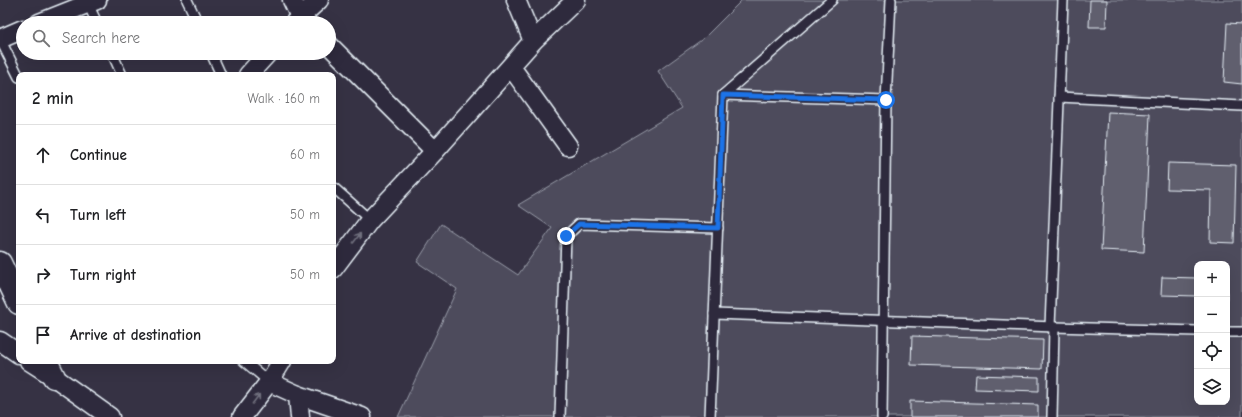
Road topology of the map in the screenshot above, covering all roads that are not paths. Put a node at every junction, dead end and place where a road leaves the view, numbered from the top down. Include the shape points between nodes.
1 (188, 0) edge
2 (292, 0) edge
3 (319, 0) edge
4 (516, 0) edge
5 (576, 0) edge
6 (832, 0) edge
7 (891, 0) edge
8 (1063, 0) edge
9 (92, 2) edge
10 (57, 16) edge
11 (95, 16) edge
12 (195, 16) edge
13 (298, 16) edge
14 (305, 16) edge
15 (16, 32) edge
16 (0, 39) edge
17 (533, 41) junction
18 (336, 53) edge
19 (115, 60) edge
20 (214, 60) edge
21 (262, 60) edge
22 (511, 66) junction
23 (16, 72) edge
24 (121, 72) edge
25 (220, 72) edge
26 (251, 72) edge
27 (723, 95) junction
28 (1059, 97) junction
29 (886, 100) junction
30 (1242, 106) edge
31 (568, 146) dead end
32 (435, 151) junction
33 (336, 190) edge
34 (370, 220) junction
35 (718, 228) junction
36 (0, 263) edge
37 (336, 265) edge
38 (16, 297) edge
39 (714, 314) junction
40 (883, 321) junction
41 (1052, 327) junction
42 (1194, 331) edge
43 (1230, 332) edge
44 (1242, 332) edge
45 (0, 341) edge
46 (16, 352) edge
47 (37, 364) edge
48 (248, 364) edge
49 (280, 364) edge
50 (50, 369) edge
51 (269, 382) junction
52 (298, 394) junction
53 (110, 417) edge
54 (242, 417) edge
55 (300, 417) edge
56 (362, 417) edge
57 (560, 417) edge
58 (710, 417) edge
59 (882, 417) edge
60 (1052, 417) edge

1 - 12 lane
2 - 13 street
3 - 14 street
4 - 17 street
5 - 17 street
6 - 27 lane
7 - 29 lane
8 - 28 lane
9 - 10 street
9 - 11 lane
15 - 16 street
16 - 23 lane
17 - 22 street
18 - 32 street
19 - 24 lane
20 - 25 lane
21 - 26 street
22 - 31 street
22 - 32 street
27 - 29 lane
27 - 35 lane
28 - 30 lane
28 - 41 lane
29 - 40 lane
32 - 34 street
33 - 34 lane
37 -> 34 street
35 - 39 lane
35 - 57 lane via 579,224 566,236
36 - 38 street
39 - 40 lane
39 - 58 lane
40 - 41 lane
40 - 59 lane
41 - 42 lane
41 - 60 lane
43 - 44 lane
45 - 46 street
47 - 50 street
48 - 51 lane
49 - 51 street
50 - 53 street
51 - 52 street
54 -> 51 street
52 - 55 street
52 - 56 street

